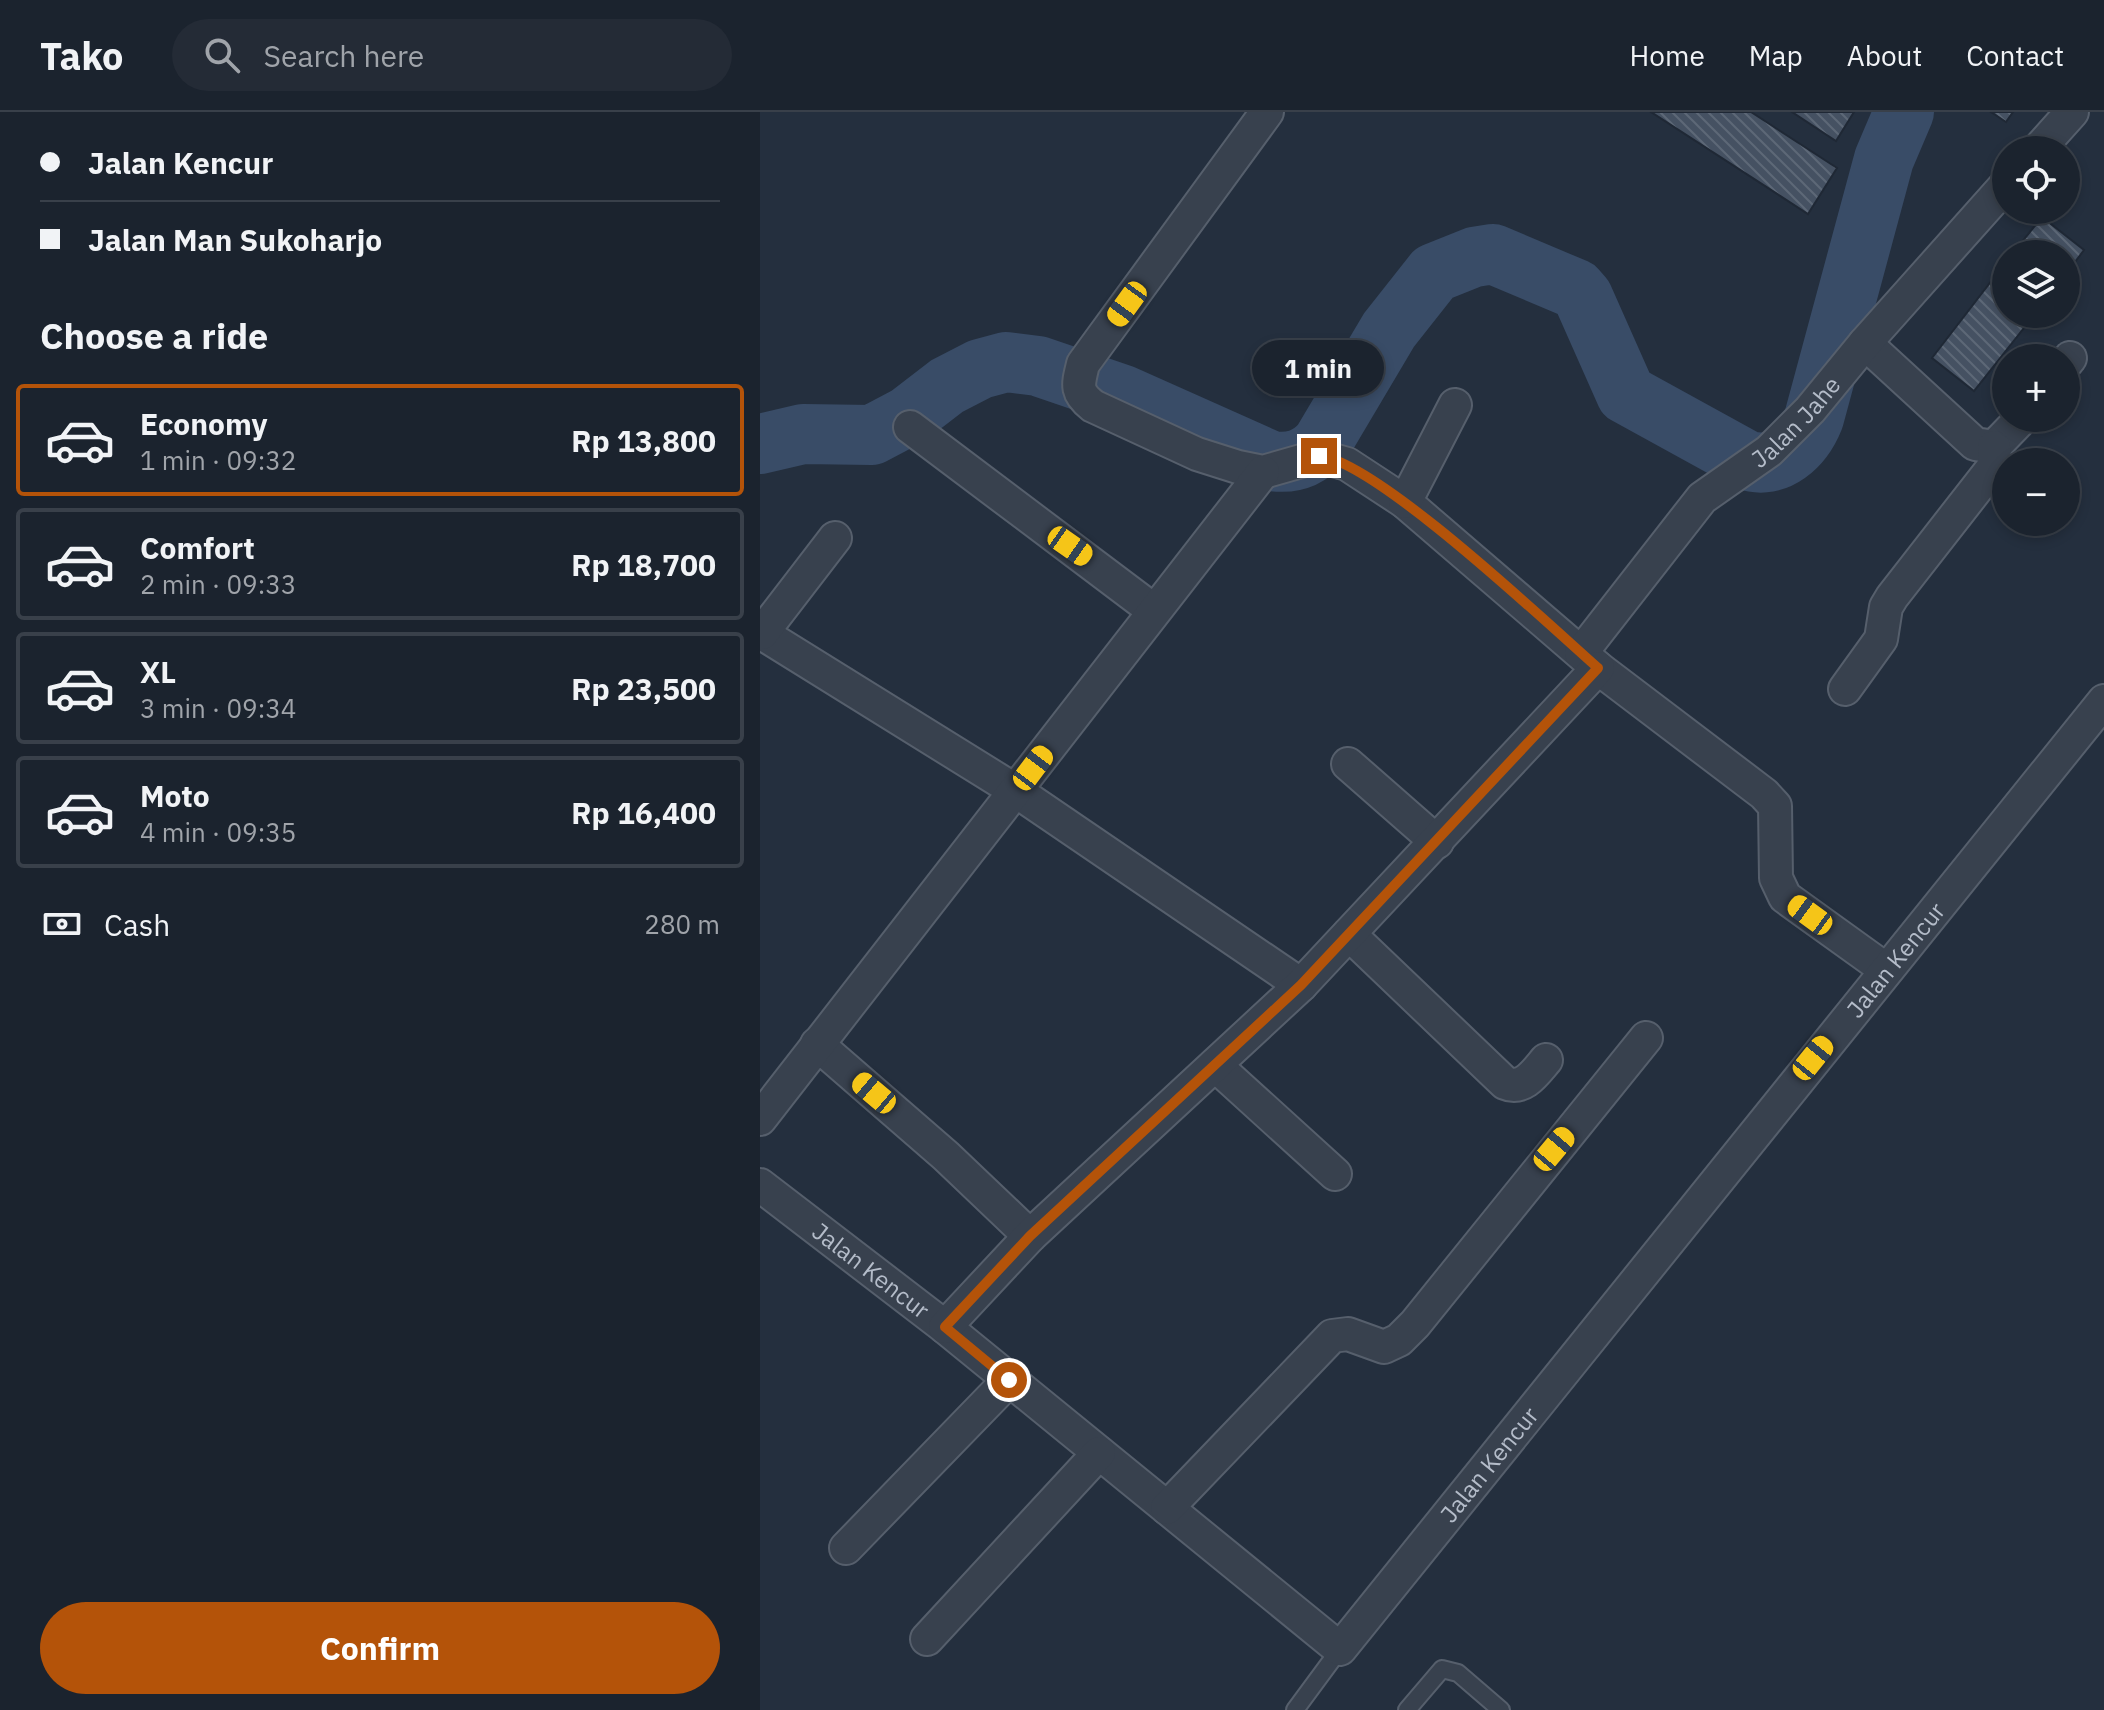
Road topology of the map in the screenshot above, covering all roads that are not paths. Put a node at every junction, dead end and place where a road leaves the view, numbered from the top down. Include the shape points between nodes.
1 (1267, 112) edge
2 (2072, 112) edge
3 (2051, 136) edge
4 (1992, 201) edge
5 (1865, 343) junction
6 (1455, 405) dead end
7 (910, 427) dead end
8 (2008, 432) edge
9 (1994, 447) junction
10 (1263, 472) junction
11 (1405, 502) junction
12 (835, 538) dead end
13 (1153, 610) junction
14 (761, 633) edge
15 (1580, 653) junction
16 (1845, 689) dead end
17 (2104, 701) edge
18 (1348, 764) dead end
19 (1016, 791) junction
20 (1437, 842) junction
21 (1349, 934) junction
22 (1885, 969) junction
23 (1301, 985) junction
24 (1646, 1038) dead end
25 (817, 1044) junction
26 (1546, 1060) dead end
27 (1215, 1065) junction
28 (760, 1119) edge
29 (1335, 1174) dead end
30 (762, 1191) edge
31 (1030, 1236) junction
32 (945, 1327) junction
33 (1009, 1380) junction
34 (1099, 1453) junction
35 (1167, 1508) junction
36 (846, 1548) dead end
37 (927, 1639) dead end
38 (1340, 1649) junction
39 (1295, 1710) edge
40 (1407, 1710) edge
41 (1501, 1710) edge

1 - 10 street via 1080,376 1093,406 1197,454
2 - 3 street
4 - 5 street, Jalan Jahe
5 - 9 street via 1967,438
5 - 15 street, Jalan Jahe via 1769,451 1702,498
6 - 11 street
7 - 13 street
8 - 9 street
9 - 16 street via 1995,465 1892,597 1881,639
10 - 11 street via 1328,456
10 - 13 street
11 - 15 street
12 - 14 street
13 - 19 street
14 - 19 street
15 - 20 street, Jalan Jahe
15 - 22 street via 1764,794 1775,806 1776,878 1785,897
17 - 22 street, Jalan Kencur
18 - 20 street
19 - 23 street
19 - 25 street
20 - 21 street, Jalan Jahe
21 - 23 street, Jalan Jahe
21 - 26 street via 1505,1083 1526,1082
22 - 38 street, Jalan Kencur
23 - 27 street, Jalan Jahe
24 - 35 street via 1399,1340 1384,1347 1348,1334 1332,1336
25 - 28 street
25 - 31 street
27 - 29 street
27 - 31 street, Jalan Jahe
30 - 32 street, Jalan Kencur
31 - 32 street, Jalan Jahe
32 - 33 street, Jalan Kencur
33 - 34 street, Jalan Kencur
33 - 36 street
34 - 35 street, Jalan Kencur
34 - 37 street
35 - 38 street, Jalan Kencur
38 - 39 lane
40 - 41 lane via 1442,1669 1458,1673

